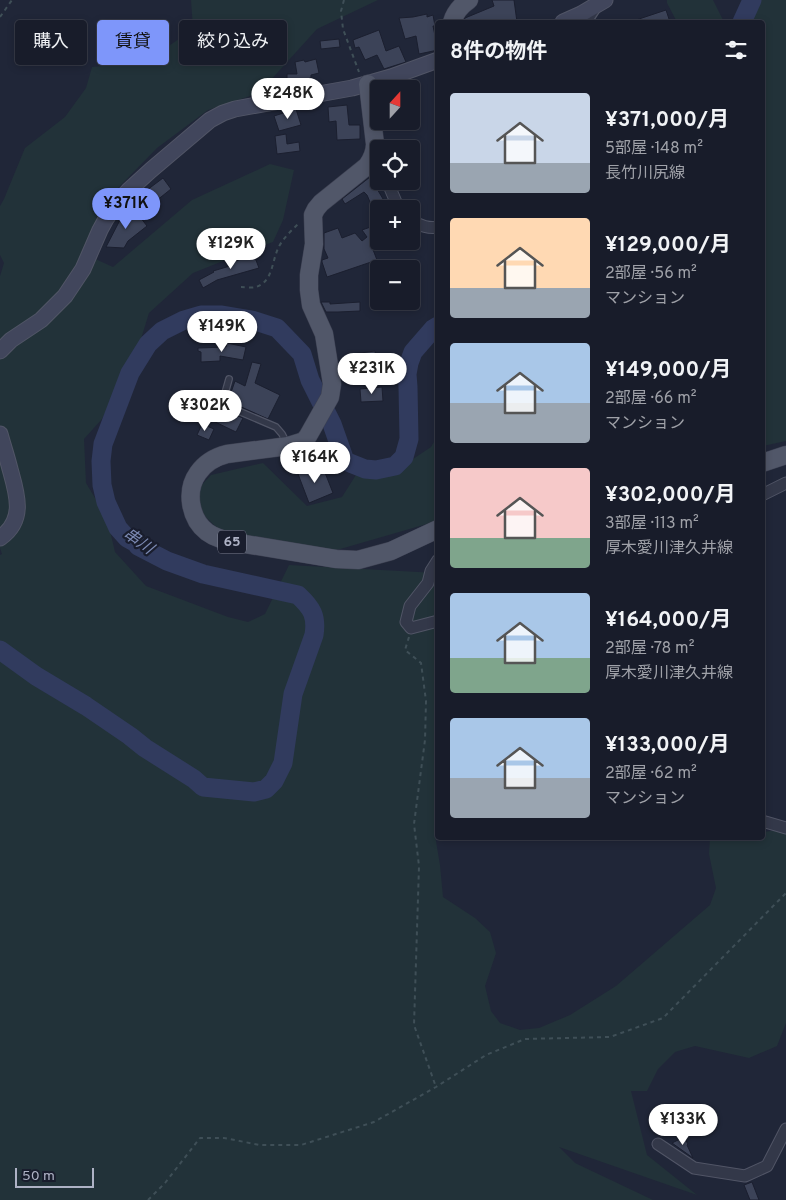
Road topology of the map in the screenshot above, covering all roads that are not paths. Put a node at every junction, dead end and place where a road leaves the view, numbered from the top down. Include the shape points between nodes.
1 (469, 0) edge
2 (600, 3) edge
3 (453, 20) edge
4 (567, 20) edge
5 (587, 20) edge
6 (435, 61) edge
7 (368, 84) junction
8 (374, 140) edge
9 (370, 172) edge
10 (420, 225) edge
11 (435, 227) edge
12 (0, 351) edge
13 (229, 379) dead end
14 (0, 434) edge
15 (288, 446) junction
16 (786, 455) edge
17 (765, 462) edge
18 (786, 483) edge
19 (765, 494) edge
20 (435, 530) edge
21 (0, 538) edge
22 (435, 565) edge
23 (435, 622) edge
24 (765, 822) edge
25 (786, 828) edge
26 (786, 1129) edge
27 (658, 1144) dead end

1 - 3 main road via 457,10
2 - 4 main road
2 - 5 lane via 595,14
6 - 7 main road
7 - 8 main road
7 - 12 main road via 235,109 210,120 125,195 102,226 83,269 61,300 41,320
9 - 15 main road, 65 via 321,203 313,214 314,244 308,290 324,334 332,384 330,397 308,436 304,441
10 - 11 street
13 - 15 lane via 222,404 276,428
14 - 21 main road via 18,504 10,530
15 - 20 main road, 65 via 218,456 199,470 192,488 191,506 206,531 233,542 336,560 358,560 391,551
16 - 17 main road
18 - 19 street
22 - 23 street via 428,583 410,606 406,622 411,628
24 - 25 street
26 - 27 street via 766,1166 745,1176 694,1168

